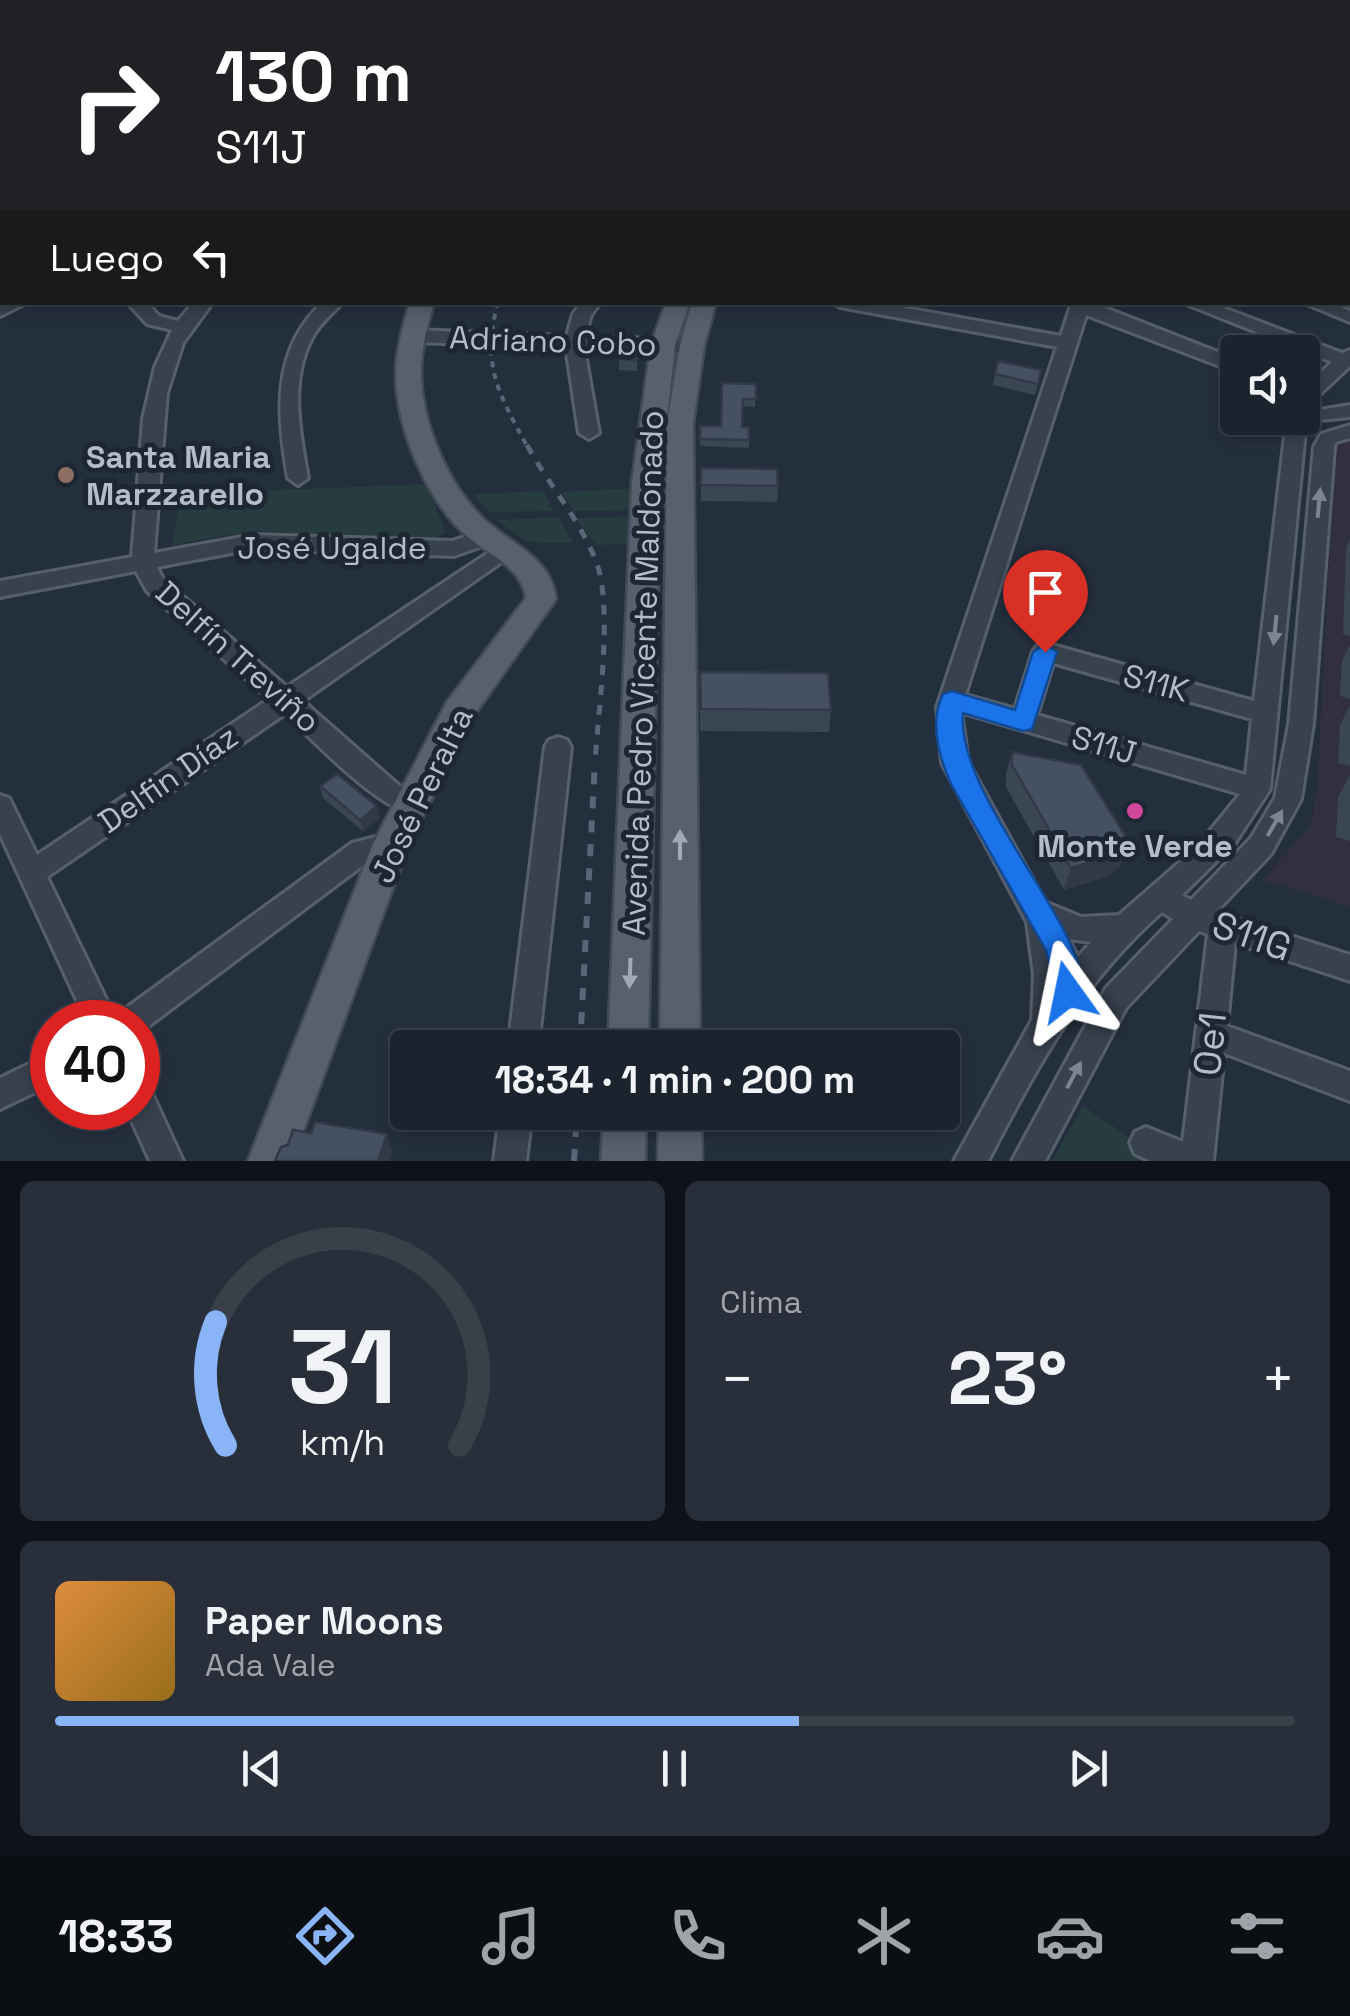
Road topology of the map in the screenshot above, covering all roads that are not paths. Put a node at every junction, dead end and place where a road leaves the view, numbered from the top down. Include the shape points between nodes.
1 (139, 305) edge
2 (201, 305) edge
3 (331, 305) edge
4 (421, 305) edge
5 (588, 305) edge
6 (677, 305) edge
7 (703, 305) edge
8 (857, 305) edge
9 (1081, 305) edge
10 (1083, 305) edge
11 (1203, 305) edge
12 (1319, 305) edge
13 (1350, 316) edge
14 (182, 328) junction
15 (414, 336) junction
16 (576, 342) junction
17 (1067, 343) junction
18 (663, 345) junction
19 (692, 346) junction
20 (1348, 358) edge
21 (1220, 360) edge
22 (1320, 380) edge
23 (1320, 399) edge
24 (1343, 410) edge
25 (1350, 428) edge
26 (589, 433) dead end
27 (1296, 435) edge
28 (298, 478) dead end
29 (495, 545) junction
30 (141, 562) junction
31 (0, 588) edge
32 (284, 700) junction
33 (952, 700) junction
34 (1267, 714) junction
35 (1023, 722) junction
36 (558, 747) dead end
37 (1257, 789) junction
38 (413, 804) junction
39 (0, 806) edge
40 (392, 844) junction
41 (31, 874) junction
42 (1160, 895) junction
43 (1039, 916) junction
44 (1192, 916) junction
45 (1222, 926) junction
46 (1124, 928) junction
47 (1350, 968) edge
48 (1068, 992) junction
49 (91, 1000) edge
50 (160, 1001) edge
51 (1046, 1024) junction
52 (525, 1030) edge
53 (629, 1030) edge
54 (680, 1030) edge
55 (1211, 1034) junction
56 (30, 1079) edge
57 (1350, 1086) edge
58 (0, 1094) edge
59 (153, 1130) edge
60 (514, 1130) edge
61 (625, 1130) edge
62 (680, 1130) edge
63 (1146, 1143) dead end
64 (167, 1161) edge
65 (270, 1161) edge
66 (510, 1161) edge
67 (624, 1161) edge
68 (680, 1161) edge
69 (970, 1161) edge
70 (1028, 1161) edge
71 (1194, 1161) edge

1 - 14 street via 153,320
2 - 14 street, Delfín Treviño
3 - 28 street via 307,328 292,366 287,411
4 - 15 main road, José Peralta
5 - 16 street
6 - 18 main road, Avenida Pedro Vicente Maldonado
7 - 19 main road, Avenida Pedro Vicente Maldonado
8 - 17 street
9 - 17 street
10 - 21 street
11 - 20 street
12 - 13 street
14 - 30 street, Delfín Treviño via 152,413
15 - 16 street, Adriano Cobo
15 - 29 main road, José Peralta via 408,383 425,444 469,521
16 - 18 street, Adriano Cobo
16 - 26 street
17 - 33 street
18 - 19 street, Adriano Cobo
18 -> 53 main road, Avenida Pedro Vicente Maldonado via 646,483
54 -> 19 main road, Avenida Pedro Vicente Maldonado via 679,471
20 - 22 street
23 - 24 street
24 - 25 street
44 -> 25 street via 1261,846 1288,799 1301,724 1324,447
27 -> 34 street
29 - 30 street, José Ugalde via 254,542
29 - 32 street, Delfin Díaz
29 - 38 main road, José Peralta via 538,578 540,599 459,711
30 - 31 street, José Ugalde
30 - 32 street, Delfín Treviño via 155,585
32 - 38 street, Delfín Treviño via 395,797
32 - 41 street, Delfin Díaz
33 - 35 street, S11J
33 - 43 street via 955,764
34 - 35 street, S11K via 1045,652
34 - 37 street
35 - 37 street, S11J
36 - 52 street
37 - 42 street via 1232,829
38 - 40 main road, José Peralta
39 - 41 street
40 - 50 street via 362,851
40 - 65 main road, José Peralta
41 - 49 street
42 - 44 street, S11G
42 - 46 street
43 - 46 street via 1079,930
43 - 48 street via 1060,946
43 - 51 street via 1049,975
44 - 45 street, S11G
70 -> 44 street via 1116,998
45 - 47 street, S11G
45 - 55 street, Oe1
46 - 48 street
48 - 51 street
51 - 69 street
55 - 57 street
55 - 71 street, Oe1
56 - 58 street
59 - 64 street
60 - 66 street
61 - 67 main road
62 - 68 main road
63 - 71 street

